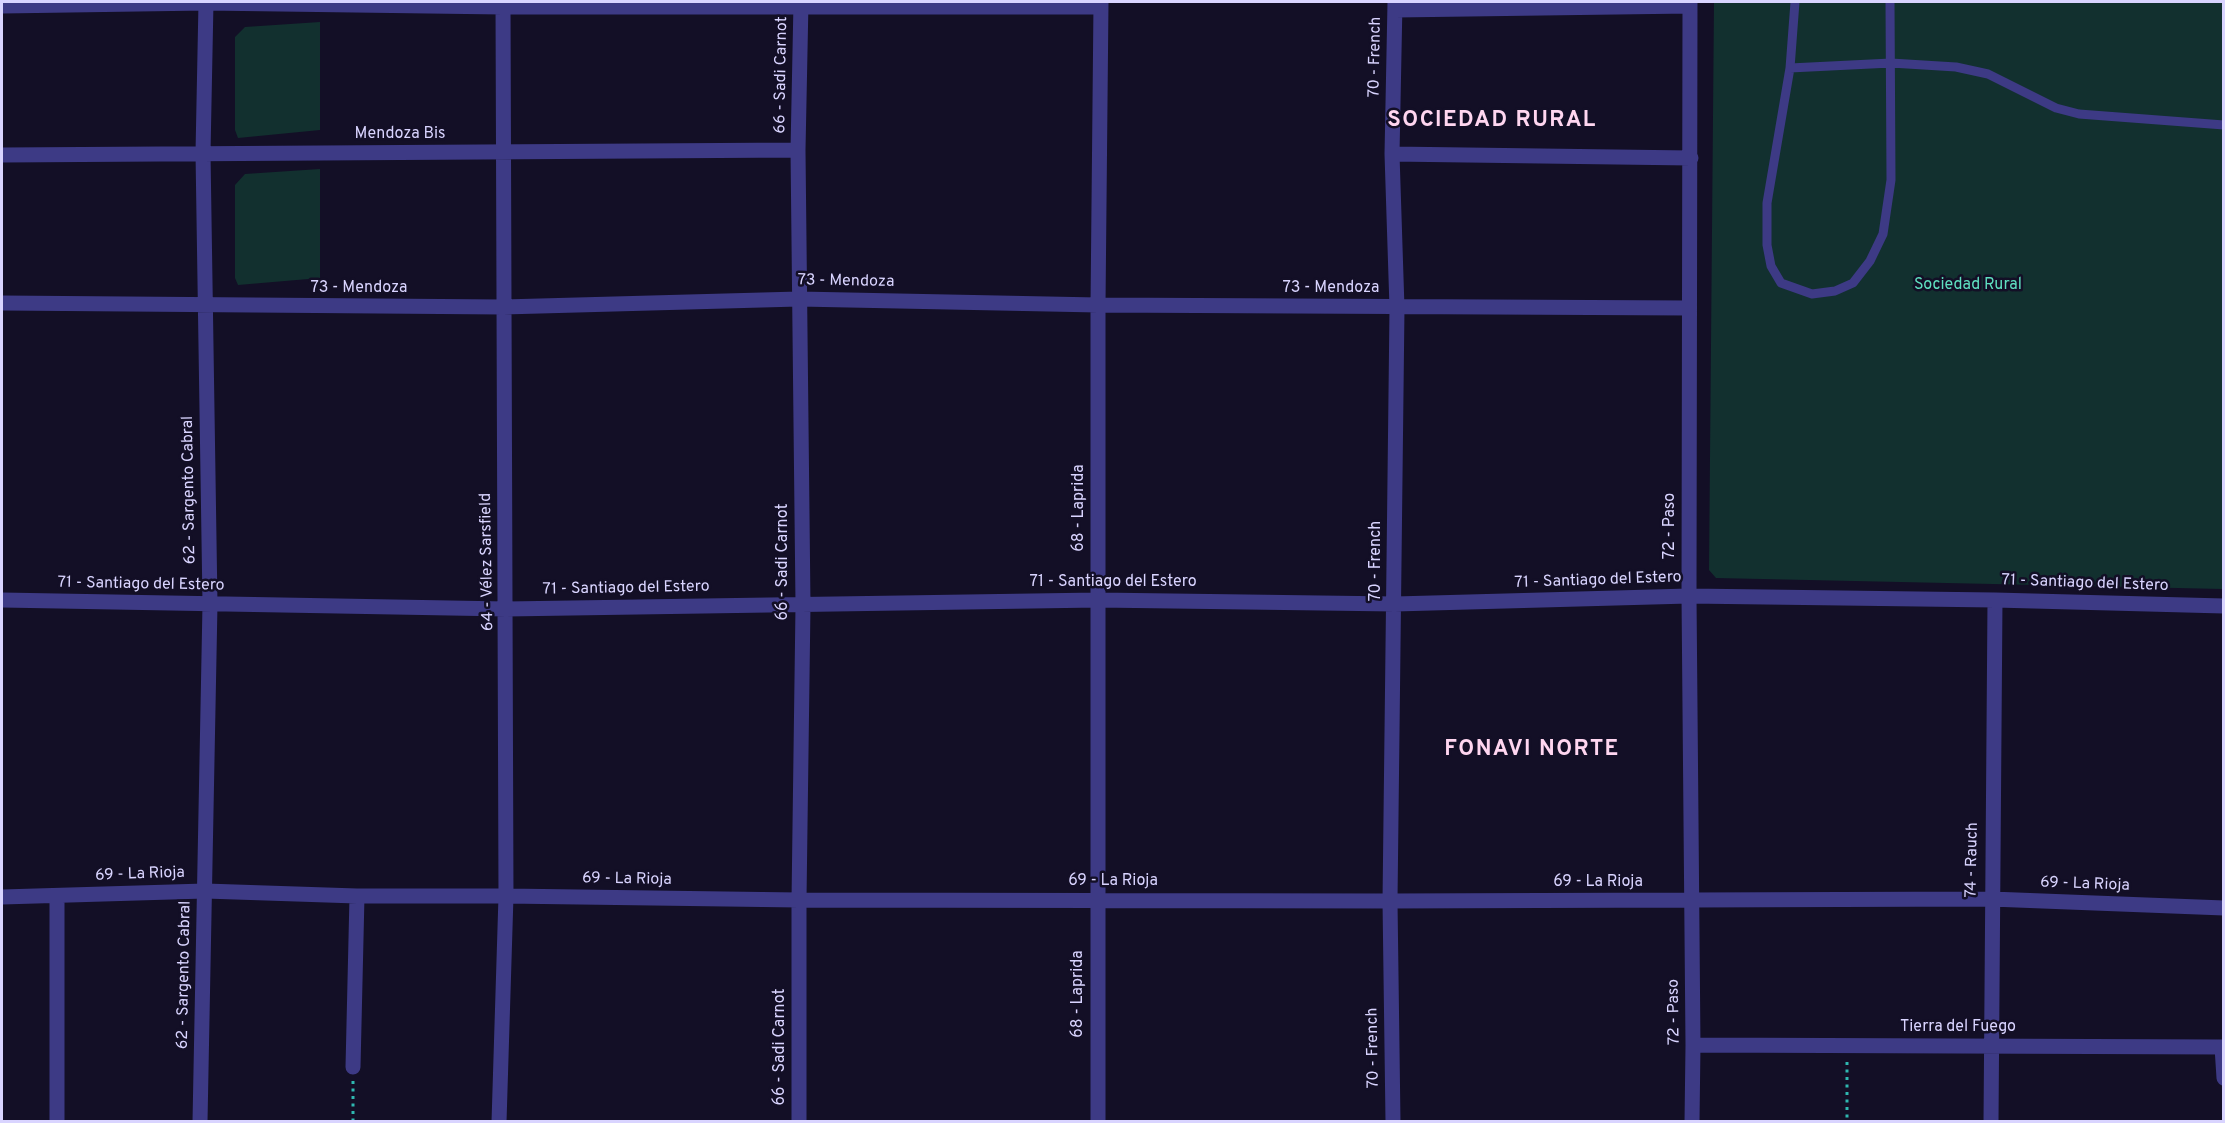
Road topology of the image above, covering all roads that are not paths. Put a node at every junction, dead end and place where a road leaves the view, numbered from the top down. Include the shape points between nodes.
1 (206, 2) edge
2 (1795, 2) edge
3 (1890, 2) edge
4 (503, 4) edge
5 (801, 4) edge
6 (1101, 4) edge
7 (1690, 4) edge
8 (2, 6) edge
9 (1395, 6) edge
10 (1891, 63) junction
11 (1790, 68) junction
12 (2223, 125) edge
13 (798, 150) junction
14 (203, 153) junction
15 (505, 153) junction
16 (1392, 154) junction
17 (2, 155) edge
18 (1691, 158) junction
19 (799, 299) junction
20 (2, 303) edge
21 (1098, 305) junction
22 (205, 306) junction
23 (502, 307) junction
24 (1397, 308) junction
25 (1689, 308) junction
26 (1689, 596) junction
27 (2, 600) edge
28 (1098, 600) junction
29 (1995, 600) junction
30 (210, 604) junction
31 (1395, 604) junction
32 (803, 605) junction
33 (2223, 606) edge
34 (506, 609) junction
35 (205, 891) junction
36 (57, 896) junction
37 (357, 896) junction
38 (506, 896) junction
39 (2, 897) edge
40 (1991, 899) junction
41 (799, 900) junction
42 (1097, 900) junction
43 (1390, 901) junction
44 (1691, 901) junction
45 (2223, 908) edge
46 (1693, 1045) junction
47 (1991, 1046) junction
48 (2223, 1047) edge
49 (353, 1067) road end
50 (2223, 1078) edge
51 (57, 1122) edge
52 (200, 1122) edge
53 (499, 1122) edge
54 (799, 1122) edge
55 (1098, 1122) edge
56 (1393, 1122) edge
57 (1692, 1122) edge
58 (1991, 1122) edge

1 - 4 street
1 - 8 street
1 - 14 street, 62 - Sargento Cabral
2 - 11 lane
3 - 10 lane
4 - 5 street
4 - 15 street, 64 - Vélez Sarsfield
5 - 6 street
5 - 13 street, 66 - Sadi Carnot
6 - 21 street, 68 - Laprida
7 - 9 street
7 - 18 street, 72 - Paso
9 - 16 street, 70 - French
10 - 11 lane
10 - 11 lane via 1890,180 1883,234 1870,261 1853,283 1835,291 1812,294 1781,282 1771,266 1767,245 1767,203
10 - 12 lane via 1956,66 1988,74 2056,108 2079,114
13 - 15 street, Mendoza Bis
13 - 19 street, 66 - Sadi Carnot
14 - 15 street, Mendoza Bis
14 - 17 street, Mendoza Bis
14 - 22 street, 62 - Sargento Cabral
15 - 23 street, 64 - Vélez Sarsfield
16 - 18 street
16 - 24 street, 70 - French
18 - 25 street, 72 - Paso
19 - 21 street, 73 - Mendoza
19 - 23 street, 73 - Mendoza
19 - 32 street, 66 - Sadi Carnot
20 - 22 street, 73 - Mendoza
21 - 24 street, 73 - Mendoza
21 - 28 street, 68 - Laprida
22 - 23 street, 73 - Mendoza
22 - 30 street, 62 - Sargento Cabral
23 - 34 street, 64 - Vélez Sarsfield
24 - 25 street, 73 - Mendoza
24 - 31 street, 70 - French
25 - 26 street, 72 - Paso
26 - 29 street, 71 - Santiago del Estero
26 - 31 street, 71 - Santiago del Estero
26 - 44 street, 72 - Paso
27 - 30 street, 71 - Santiago del Estero
28 - 31 street, 71 - Santiago del Estero
28 - 32 street, 71 - Santiago del Estero
28 - 42 street, 68 - Laprida
29 - 33 street, 71 - Santiago del Estero
29 - 40 street, 74 - Rauch
30 - 34 street, 71 - Santiago del Estero
30 - 35 street, 62 - Sargento Cabral
31 - 43 street, 70 - French
32 - 34 street, 71 - Santiago del Estero
32 - 41 street, 66 - Sadi Carnot
34 - 38 street, 64 - Vélez Sarsfield
35 - 36 street, 69 - La Rioja
35 - 37 street, 69 - La Rioja
35 - 52 street, 62 - Sargento Cabral
36 - 39 street, 69 - La Rioja
36 - 51 street
37 - 38 street, 69 - La Rioja
37 - 49 street
38 - 41 street, 69 - La Rioja
38 - 53 street, 64 - Vélez Sarsfield
40 - 44 street, 69 - La Rioja
40 - 45 street, 69 - La Rioja
40 - 47 street, 74 - Rauch
41 - 42 street, 69 - La Rioja
41 - 54 street, 66 - Sadi Carnot
42 - 43 street, 69 - La Rioja
42 - 55 street, 68 - Laprida
43 - 44 street, 69 - La Rioja
43 - 56 street, 70 - French
44 - 46 street, 72 - Paso
46 - 47 street, Tierra del Fuego
46 - 57 street, 72 - Paso
47 - 48 street, Tierra del Fuego
47 - 58 street, 74 - Rauch
48 - 50 street

